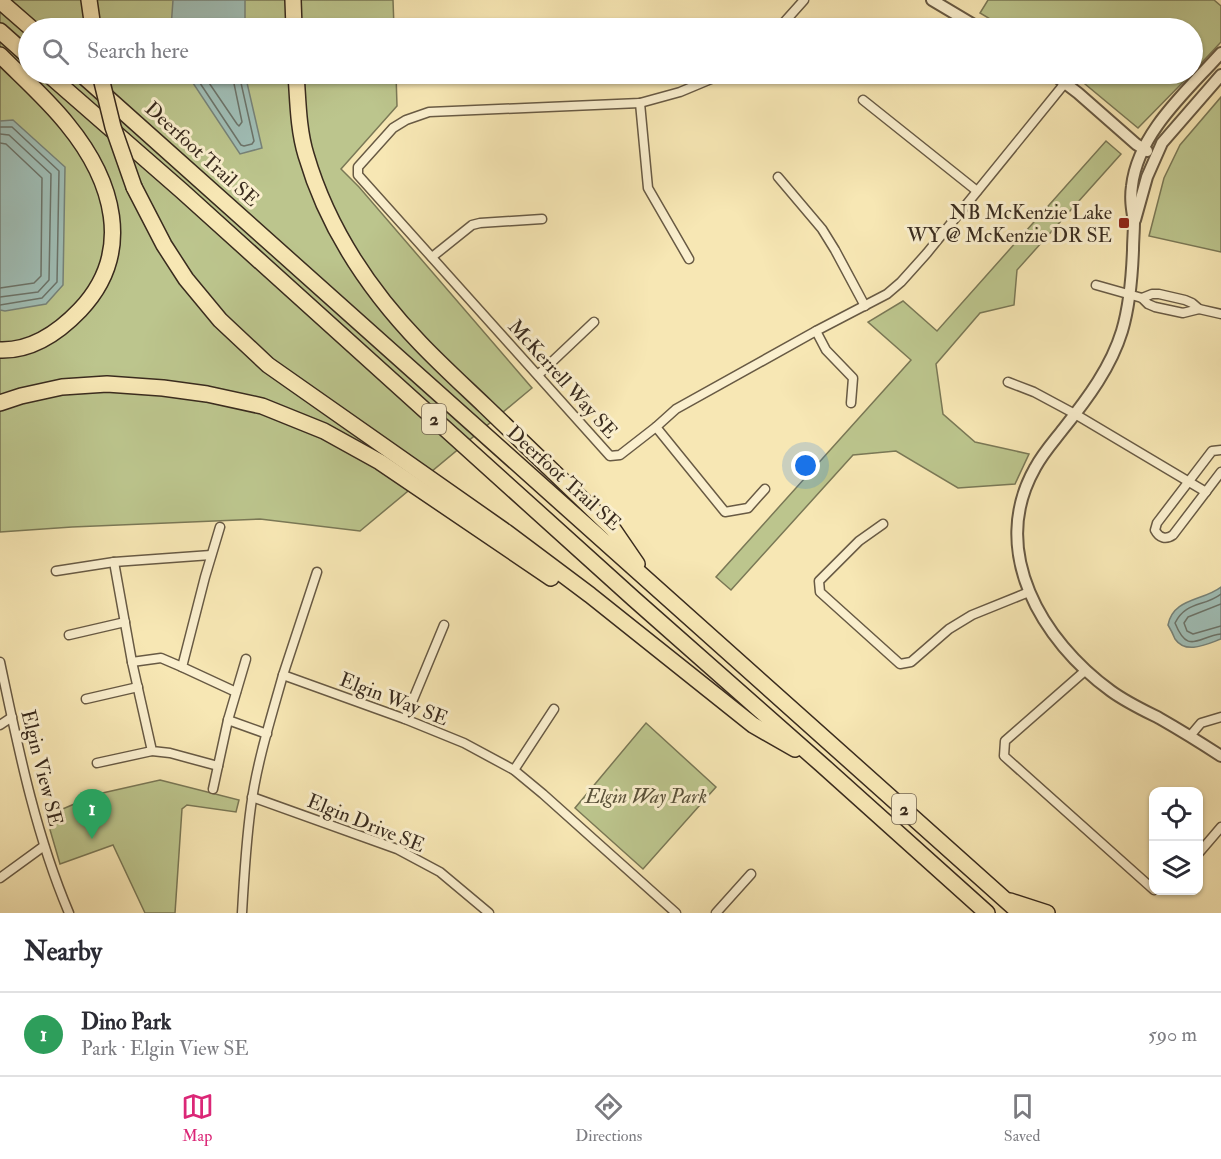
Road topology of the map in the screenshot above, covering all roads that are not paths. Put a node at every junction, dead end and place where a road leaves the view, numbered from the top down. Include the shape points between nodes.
1 (89, 0) edge
2 (293, 0) edge
3 (804, 0) edge
4 (932, 0) edge
5 (1, 1) edge
6 (19, 18) edge
7 (92, 18) edge
8 (294, 18) edge
9 (788, 18) edge
10 (962, 18) edge
11 (0, 31) edge
12 (18, 47) edge
13 (1221, 52) edge
14 (0, 55) edge
15 (1203, 73) edge
16 (18, 74) edge
17 (1221, 75) edge
18 (28, 84) edge
19 (59, 84) edge
20 (92, 84) edge
21 (102, 84) edge
22 (297, 84) edge
23 (699, 84) edge
24 (1064, 84) edge
25 (1066, 84) edge
26 (1193, 84) edge
27 (863, 100) dead end
28 (640, 103) junction
29 (1143, 148) junction
30 (1155, 156) junction
31 (778, 177) dead end
32 (977, 191) junction
33 (542, 219) dead end
34 (1134, 223) junction
35 (432, 257) junction
36 (689, 259) dead end
37 (1096, 285) dead end
38 (1130, 295) junction
39 (1142, 298) junction
40 (864, 306) junction
41 (1199, 309) junction
42 (1221, 314) edge
43 (594, 322) dead end
44 (816, 331) junction
45 (0, 350) edge
46 (538, 375) junction
47 (1008, 382) dead end
48 (0, 403) edge
49 (852, 403) dead end
50 (1075, 414) junction
51 (656, 427) junction
52 (1221, 450) edge
53 (1221, 472) edge
54 (1188, 481) junction
55 (765, 489) dead end
56 (1206, 492) junction
57 (883, 524) dead end
58 (220, 527) dead end
59 (211, 555) junction
60 (114, 562) junction
61 (56, 571) dead end
62 (317, 572) dead end
63 (648, 580) junction
64 (1029, 592) junction
65 (590, 595) junction
66 (124, 622) junction
67 (444, 626) dead end
68 (69, 635) dead end
69 (246, 659) dead end
70 (0, 662) edge
71 (132, 662) junction
72 (182, 667) junction
73 (1086, 670) junction
74 (283, 675) junction
75 (138, 687) junction
76 (236, 692) junction
77 (86, 699) dead end
78 (554, 709) dead end
79 (12, 717) junction
80 (1221, 717) edge
81 (405, 718) junction
82 (228, 720) junction
83 (0, 725) edge
84 (267, 734) junction
85 (1190, 736) junction
86 (152, 751) junction
87 (1221, 756) edge
88 (97, 763) dead end
89 (821, 764) junction
90 (218, 766) junction
91 (514, 770) junction
92 (213, 789) dead end
93 (252, 797) junction
94 (1221, 827) edge
95 (44, 846) junction
96 (1203, 848) edge
97 (751, 874) dead end
98 (0, 878) edge
99 (1149, 886) edge
100 (1005, 900) junction
101 (69, 913) edge
102 (242, 913) edge
103 (489, 913) edge
104 (676, 913) edge
105 (716, 913) edge
106 (987, 913) edge
107 (1020, 913) edge
108 (1047, 913) edge

1 - 7 highway
2 - 8 highway
3 - 9 street
4 - 10 street
5 - 6 highway
11 - 12 highway
13 - 15 street
14 - 16 highway
17 - 30 street
18 - 45 highway via 66,123 93,159 105,190 114,235 104,277 67,324 29,345
19 - 89 highway, 2
20 - 63 highway, Deerfoot Trail SE / 2
21 - 65 highway, bridge via 134,187 164,245 220,321 268,365
22 - 63 highway via 305,152 318,192 345,246 376,293 420,343 618,533
23 - 28 street, McKerrell Way SE
24 - 32 street, McKerrell Way SE
25 - 29 street
26 - 29 street via 1151,132
27 - 32 street
28 - 35 street, McKerrell Way SE via 429,112 393,128 358,167 358,175
28 - 36 street via 648,188
29 - 30 street
29 - 34 street via 1132,186
30 - 34 street
31 - 40 street via 825,233
32 - 40 street, McKerrell Way SE via 901,282
33 - 35 street via 472,225
34 - 38 street
35 - 46 street, McKerrell Way SE
37 - 38 street
38 - 39 street
38 - 50 street via 1111,359
39 - 41 street via 1152,306 1178,312
39 - 41 street via 1159,294 1188,301
40 - 44 street, McKerrell Way SE
41 - 42 street
43 - 46 street
44 - 49 street via 825,350 852,378
44 - 51 street, McKerrell Way SE via 675,409
46 - 51 street, McKerrell Way SE via 610,456 620,455
47 - 50 street
48 - 65 highway via 62,387 107,384 207,394 262,406 324,431 380,462 572,592
50 - 54 street
50 - 64 street via 1037,464 1020,507 1017,546
51 - 55 street via 725,512 748,508
52 - 54 street via 1212,451
53 - 56 street
54 - 56 street
54 - 56 street via 1157,523 1155,530 1160,536 1173,535
57 - 64 street via 859,541 819,581 820,592 900,664 911,662 972,615
58 - 59 street
59 - 60 street
59 - 72 street
60 - 61 street
60 - 66 street
62 - 74 street
63 - 100 highway, Deerfoot Trail SE / 2
64 - 73 street via 1049,627
65 - 89 highway via 753,725
66 - 68 street
66 - 71 street
67 - 81 street
69 - 76 street
70 - 79 street, Elgin View SE
71 - 72 street via 161,658
71 - 75 street
72 - 76 street
73 - 85 street via 1119,696
73 - 99 street via 1005,741 1004,756
74 - 81 street, Elgin Way SE
74 - 84 street
75 - 77 street
75 - 86 street
76 - 82 street
78 - 91 street
79 - 83 street
79 - 95 street, Elgin View SE
80 - 85 street via 1201,723
81 - 91 street, Elgin Way SE
82 - 84 street
82 - 90 street
84 - 93 street
85 - 87 street
86 - 88 street
86 - 90 street
89 - 106 highway, 2
90 - 92 street
91 - 104 street, Elgin Way SE
93 - 102 street
93 - 103 street, Elgin Drive SE via 396,849 440,872
94 - 96 street
95 - 98 street
95 - 101 street, Elgin View SE
97 - 105 street
100 - 107 highway, Deerfoot Trail SE / 2
100 - 108 highway

